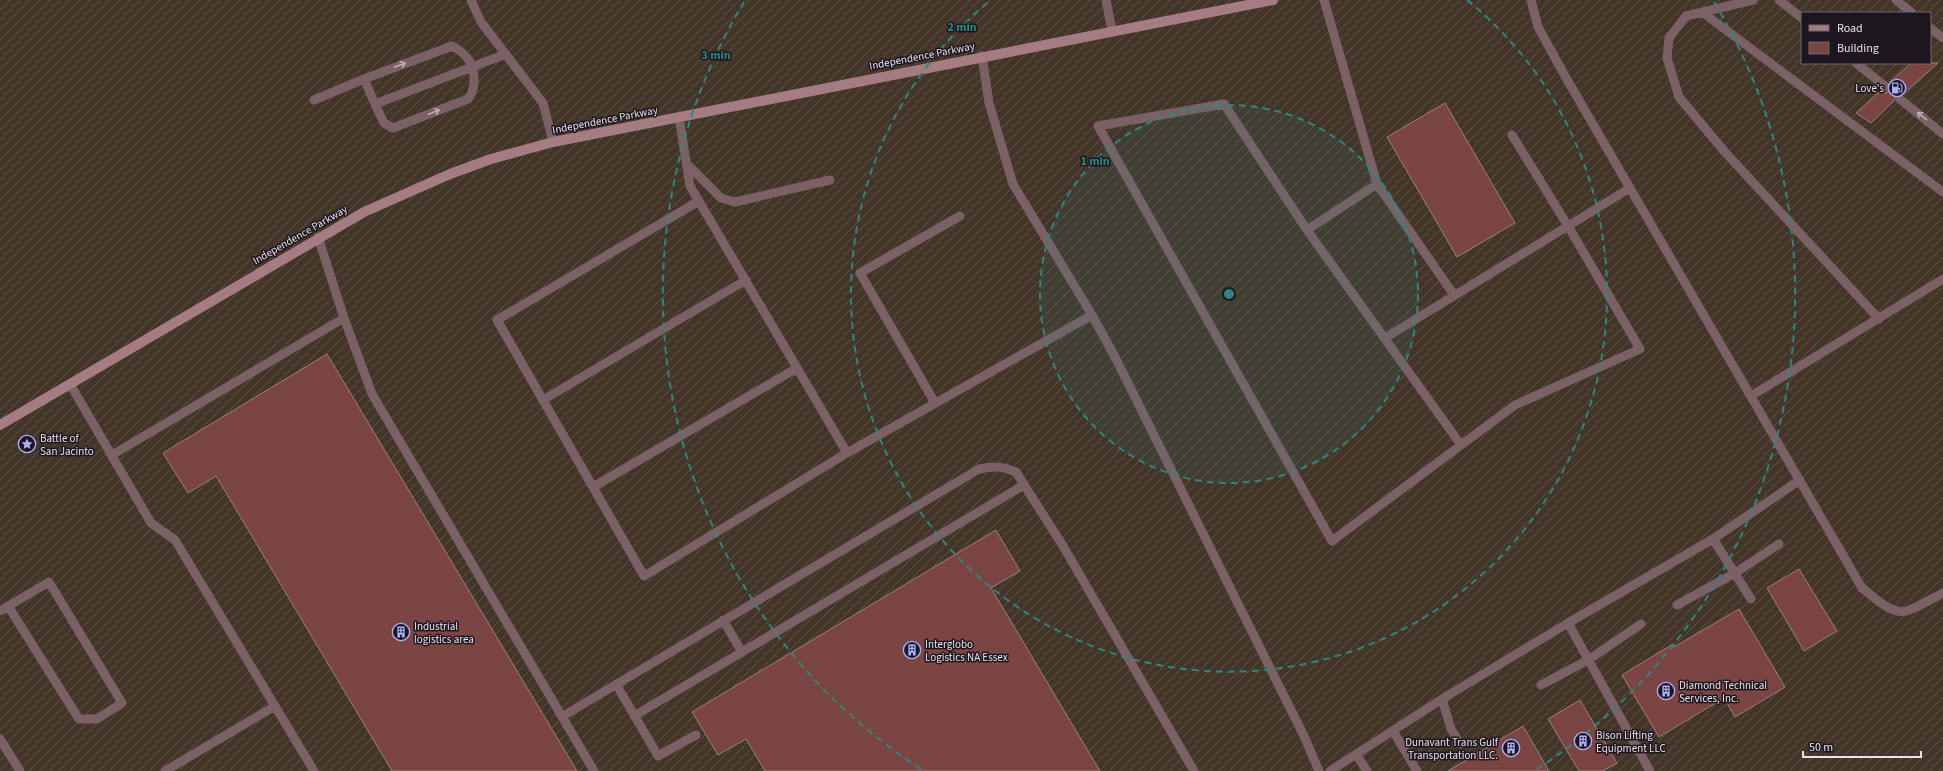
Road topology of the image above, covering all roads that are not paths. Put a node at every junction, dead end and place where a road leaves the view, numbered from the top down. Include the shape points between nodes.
1 (471, 0) edge
2 (1106, 0) edge
3 (1273, 0) edge
4 (1324, 0) edge
5 (1531, 0) edge
6 (1753, 0) edge
7 (1780, 0) edge
8 (1896, 0) edge
9 (1702, 12) junction
10 (1911, 12) edge
11 (1801, 17) edge
12 (1931, 29) edge
13 (1112, 32) junction
14 (1943, 38) edge
15 (506, 54) junction
16 (982, 56) junction
17 (1857, 64) edge
18 (474, 66) junction
19 (364, 80) junction
20 (1886, 87) dead end
21 (1900, 99) dead end
22 (314, 100) dead end
23 (375, 104) junction
24 (679, 117) junction
25 (1943, 134) edge
26 (1512, 135) dead end
27 (553, 142) junction
28 (687, 164) junction
29 (830, 180) dead end
30 (1377, 184) junction
31 (1630, 188) junction
32 (1943, 192) edge
33 (699, 201) junction
34 (960, 216) dead end
35 (1568, 226) junction
36 (1307, 230) junction
37 (318, 237) junction
38 (1943, 279) edge
39 (746, 280) junction
40 (1454, 295) junction
41 (1092, 315) junction
42 (344, 318) junction
43 (1880, 319) junction
44 (1385, 338) junction
45 (797, 368) junction
46 (70, 384) junction
47 (1751, 396) junction
48 (543, 400) junction
49 (935, 403) junction
50 (0, 425) edge
51 (1461, 445) junction
52 (847, 453) junction
53 (112, 455) junction
54 (1800, 480) junction
55 (1024, 485) junction
56 (593, 487) junction
57 (1713, 539) junction
58 (1779, 544) dead end
59 (1735, 574) junction
60 (1943, 593) edge
61 (1751, 599) dead end
62 (1677, 604) dead end
63 (4, 609) edge
64 (723, 620) junction
65 (1568, 623) junction
66 (1641, 624) dead end
67 (742, 652) junction
68 (1588, 660) junction
69 (616, 684) junction
70 (1541, 685) dead end
71 (1442, 699) junction
72 (274, 706) junction
73 (563, 716) junction
74 (634, 716) junction
75 (1393, 731) junction
76 (696, 734) dead end
77 (0, 739) edge
78 (1460, 744) dead end
79 (1356, 754) junction
80 (20, 771) edge
81 (165, 771) edge
82 (314, 771) edge
83 (594, 771) edge
84 (1194, 771) edge
85 (1319, 771) edge
86 (1330, 771) edge
87 (1367, 771) edge
88 (1417, 771) edge
89 (1650, 771) edge

1 - 15 lane via 481,22
2 - 13 lane
3 - 13 main road, Independence Parkway
4 - 30 lane
5 - 31 lane via 1538,27
6 - 9 lane
7 - 11 lane
8 - 10 lane
9 - 32 lane
9 - 43 lane via 1686,16 1669,38 1667,58 1679,97 1724,151
12 - 14 lane
13 - 16 main road, Independence Parkway
15 - 18 lane
15 - 27 lane via 543,103
16 - 24 main road, Independence Parkway
16 - 41 lane via 989,103 1013,184
17 - 20 lane
19 -> 18 lane via 452,46 463,53
18 - 23 lane
23 -> 18 lane via 384,123 393,128 468,99 473,90
19 - 22 lane
19 - 23 lane
25 -> 21 lane
24 - 27 main road, Independence Parkway
24 - 28 lane
26 - 35 lane
27 - 37 main road, Independence Parkway via 491,159 423,185
28 - 29 lane via 722,198 735,202
28 - 33 lane via 690,186
30 - 36 lane
30 - 40 lane
31 - 35 lane
31 - 47 lane
33 - 39 lane
33 - 48 lane via 497,320
34 - 49 lane via 860,273
35 - 40 lane
35 - 51 lane via 1640,349 1515,405
36 - 44 lane
36 - 51 lane via 1224,104 1098,126 1332,541
37 - 42 lane
37 - 46 main road, Independence Parkway
38 - 43 lane
39 - 45 lane
39 - 48 lane
40 - 44 lane
41 - 49 lane
41 - 85 lane via 1120,366
42 - 53 lane
42 - 73 lane via 372,394
43 - 47 lane
44 - 51 lane
45 - 52 lane
45 - 56 lane
46 - 50 main road, Independence Parkway
46 - 53 lane
47 - 54 lane
48 - 56 lane
49 - 52 lane
52 - 56 lane via 644,576
53 - 72 lane via 151,523 174,540
54 - 57 lane
54 - 60 lane via 1862,588 1868,593 1893,610 1905,612
55 - 64 lane via 1016,472 1005,467 979,469
55 - 67 lane
55 - 84 lane via 1063,546
57 - 59 lane
57 - 65 lane
58 - 59 lane
59 - 61 lane
59 - 62 lane
63 - 63 lane via 79,719 96,719 122,703 49,582
64 - 67 lane
64 - 69 lane
65 - 68 lane
65 - 71 lane
66 - 68 lane
67 - 74 lane
68 - 70 lane
68 - 89 lane
69 - 73 lane
69 - 74 lane
71 - 75 lane
71 - 78 lane via 1451,729
72 - 81 lane
72 - 82 lane
73 - 83 lane
74 - 76 lane via 658,756
75 - 79 lane
75 - 88 lane
77 - 80 lane
79 - 86 lane
79 - 87 lane

